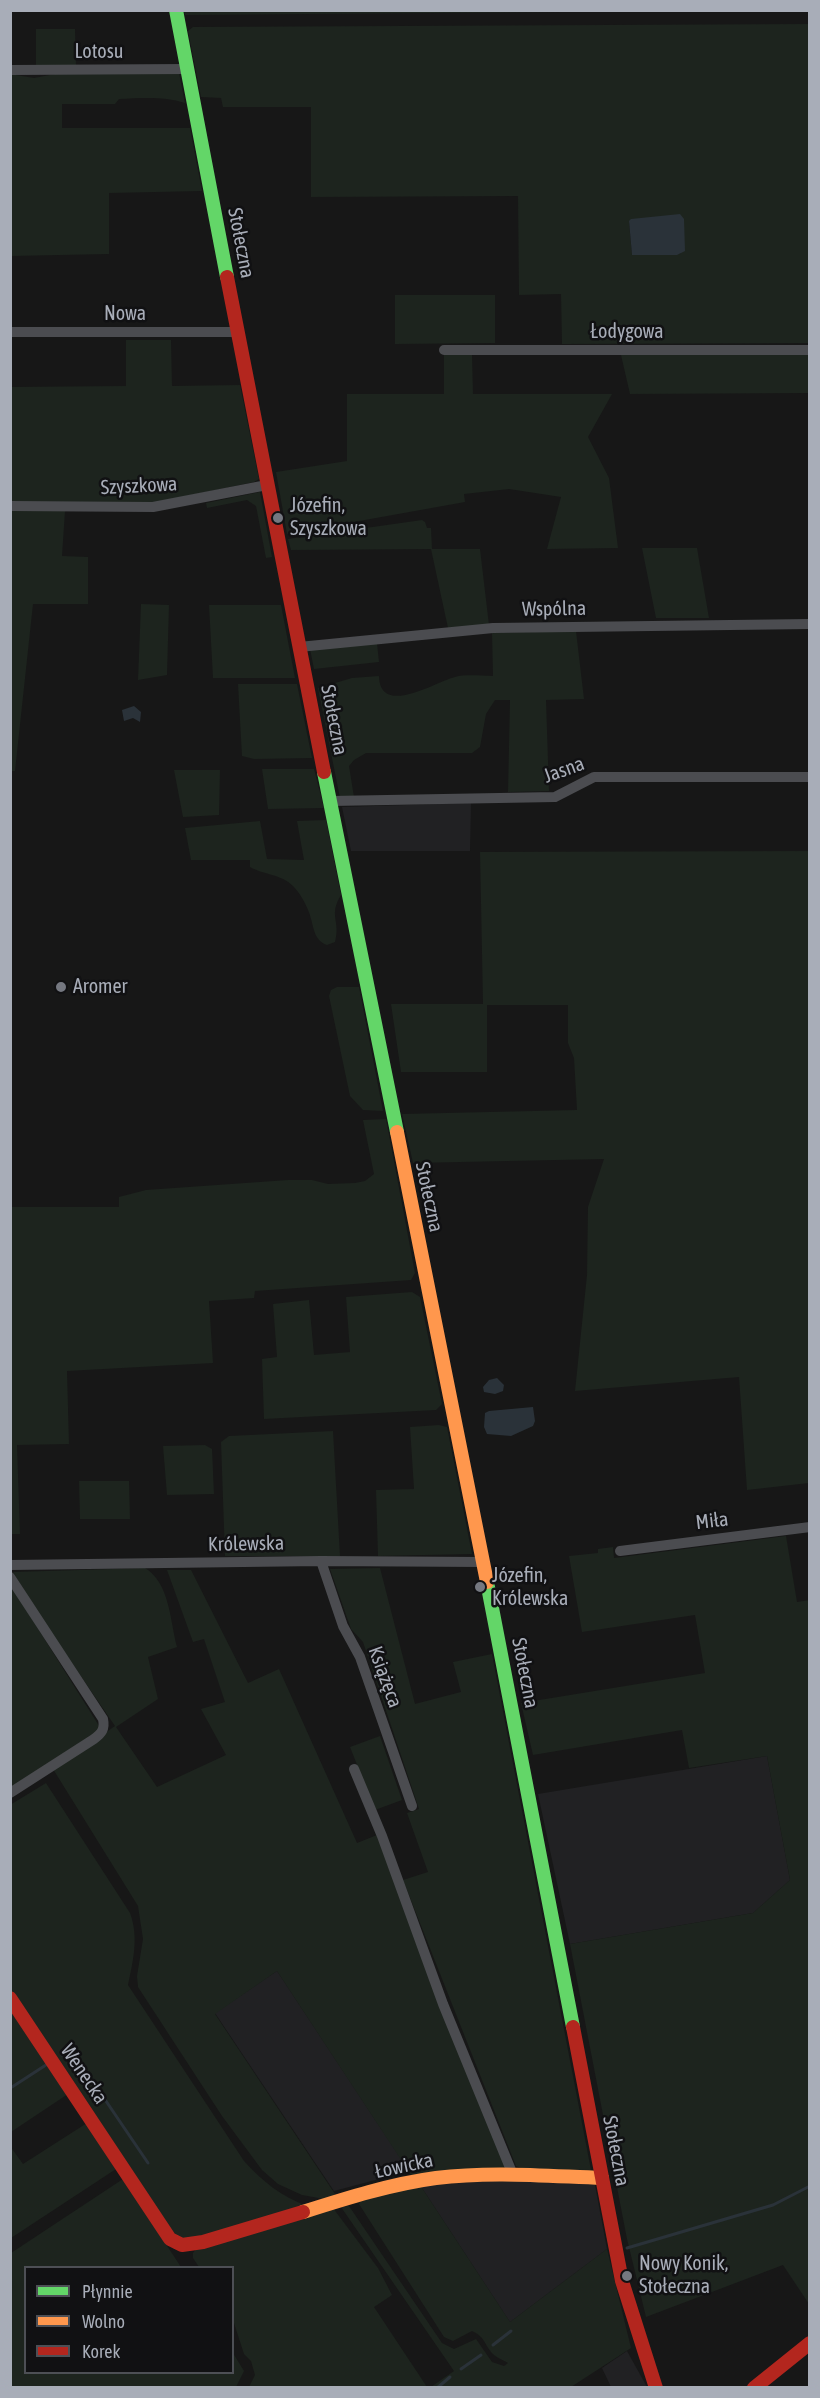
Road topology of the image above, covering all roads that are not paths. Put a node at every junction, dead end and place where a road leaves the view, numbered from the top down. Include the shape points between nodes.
1 (176, 10) edge
2 (187, 69) junction
3 (10, 70) edge
4 (10, 332) edge
5 (239, 332) junction
6 (444, 350) dead end
7 (810, 350) edge
8 (267, 485) junction
9 (10, 506) edge
10 (810, 624) edge
11 (299, 647) junction
12 (810, 777) edge
13 (331, 801) junction
14 (810, 1527) edge
15 (620, 1551) dead end
16 (321, 1561) junction
17 (482, 1562) junction
18 (10, 1565) edge
19 (10, 1577) edge
20 (354, 1769) dead end
21 (10, 1793) edge
22 (411, 1806) dead end
23 (10, 1998) edge
24 (513, 2175) junction
25 (602, 2178) junction
26 (222, 2237) joint
27 (810, 2343) edge
28 (656, 2388) edge
29 (754, 2388) edge

1 - 2 street, Stołeczna
2 - 3 street, Lotosu
2 - 5 street, Stołeczna
4 - 5 street, Nowa
5 - 8 street, Stołeczna
6 - 7 street, Łodygowa
8 - 9 street, Szyszkowa via 153,507
8 - 11 street, Stołeczna
10 - 11 street, Wspólna via 494,628
11 - 13 street, Stołeczna
12 - 13 street, Jasna via 594,777 555,797
13 - 17 street, Stołeczna
14 - 15 street, Miła
16 - 17 street, Królewska
16 - 18 street, Królewska
16 - 22 street, Książęca via 343,1626 360,1657
17 - 25 street, Stołeczna
19 - 21 street via 104,1725 103,1732 94,1739
20 - 24 street
23 - 26 street, Wenecka via 170,2239 184,2245
24 - 25 street, Łowicka
24 - 26 street, Łowicka via 421,2180
25 - 28 street, Stołeczna via 625,2292
27 - 29 street

